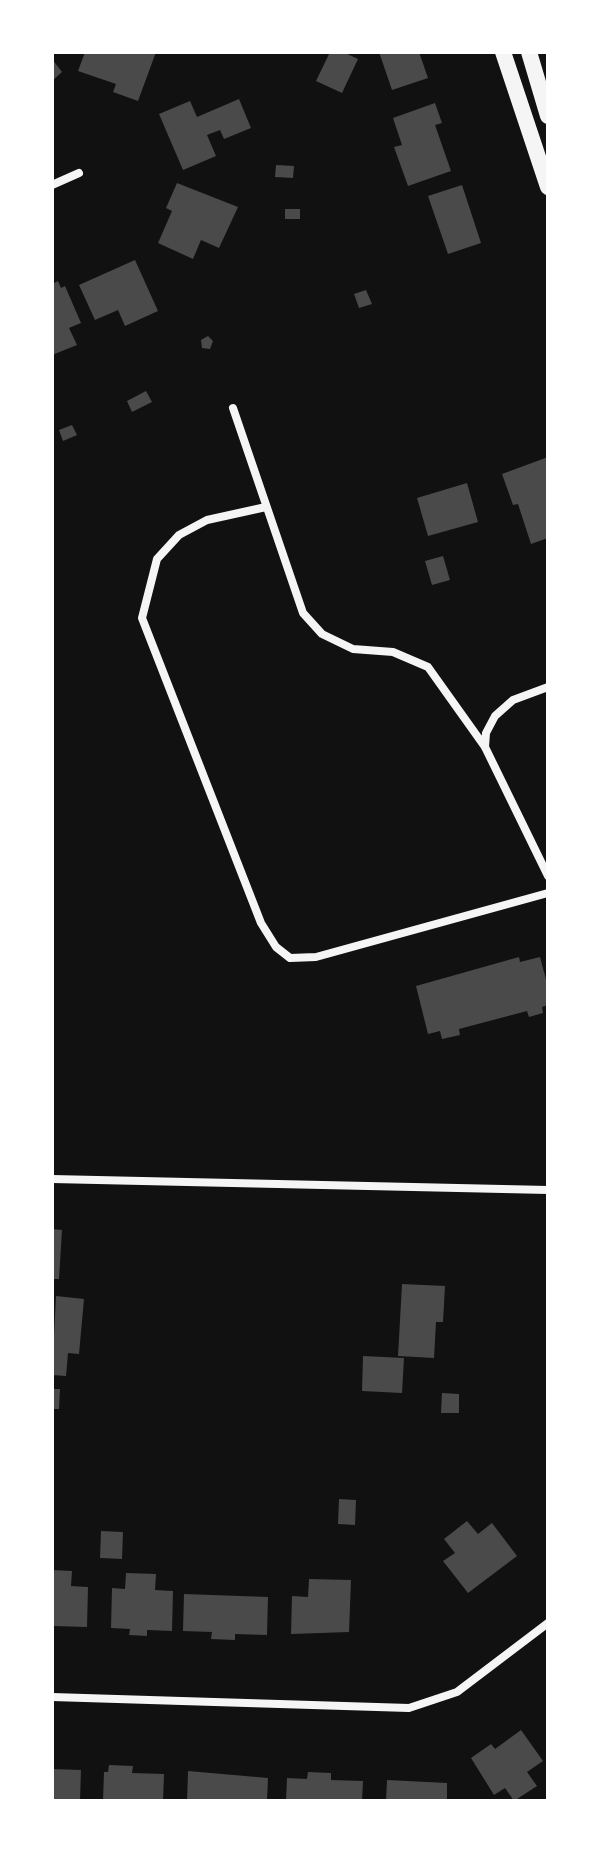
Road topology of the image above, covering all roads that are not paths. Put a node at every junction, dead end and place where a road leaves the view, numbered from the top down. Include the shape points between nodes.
1 (503, 52) edge
2 (529, 52) edge
3 (548, 116) edge
4 (79, 173) dead end
5 (52, 185) edge
6 (548, 187) edge
7 (233, 408) dead end
8 (266, 507) junction
9 (548, 687) edge
10 (485, 747) junction
11 (548, 876) edge
12 (548, 893) edge
13 (52, 1179) edge
14 (548, 1190) edge
15 (548, 1623) edge
16 (52, 1697) edge

1 - 6 main road
2 - 3 main road
4 - 5 street
7 - 8 street
8 - 10 street via 303,613 322,634 353,649 393,652 428,667
8 - 12 street via 207,520 179,535 157,559 142,618 261,923 276,947 290,958 316,957
9 - 10 street via 513,700 495,716
10 - 11 street
13 - 14 street
15 - 16 street via 457,1692 409,1708

